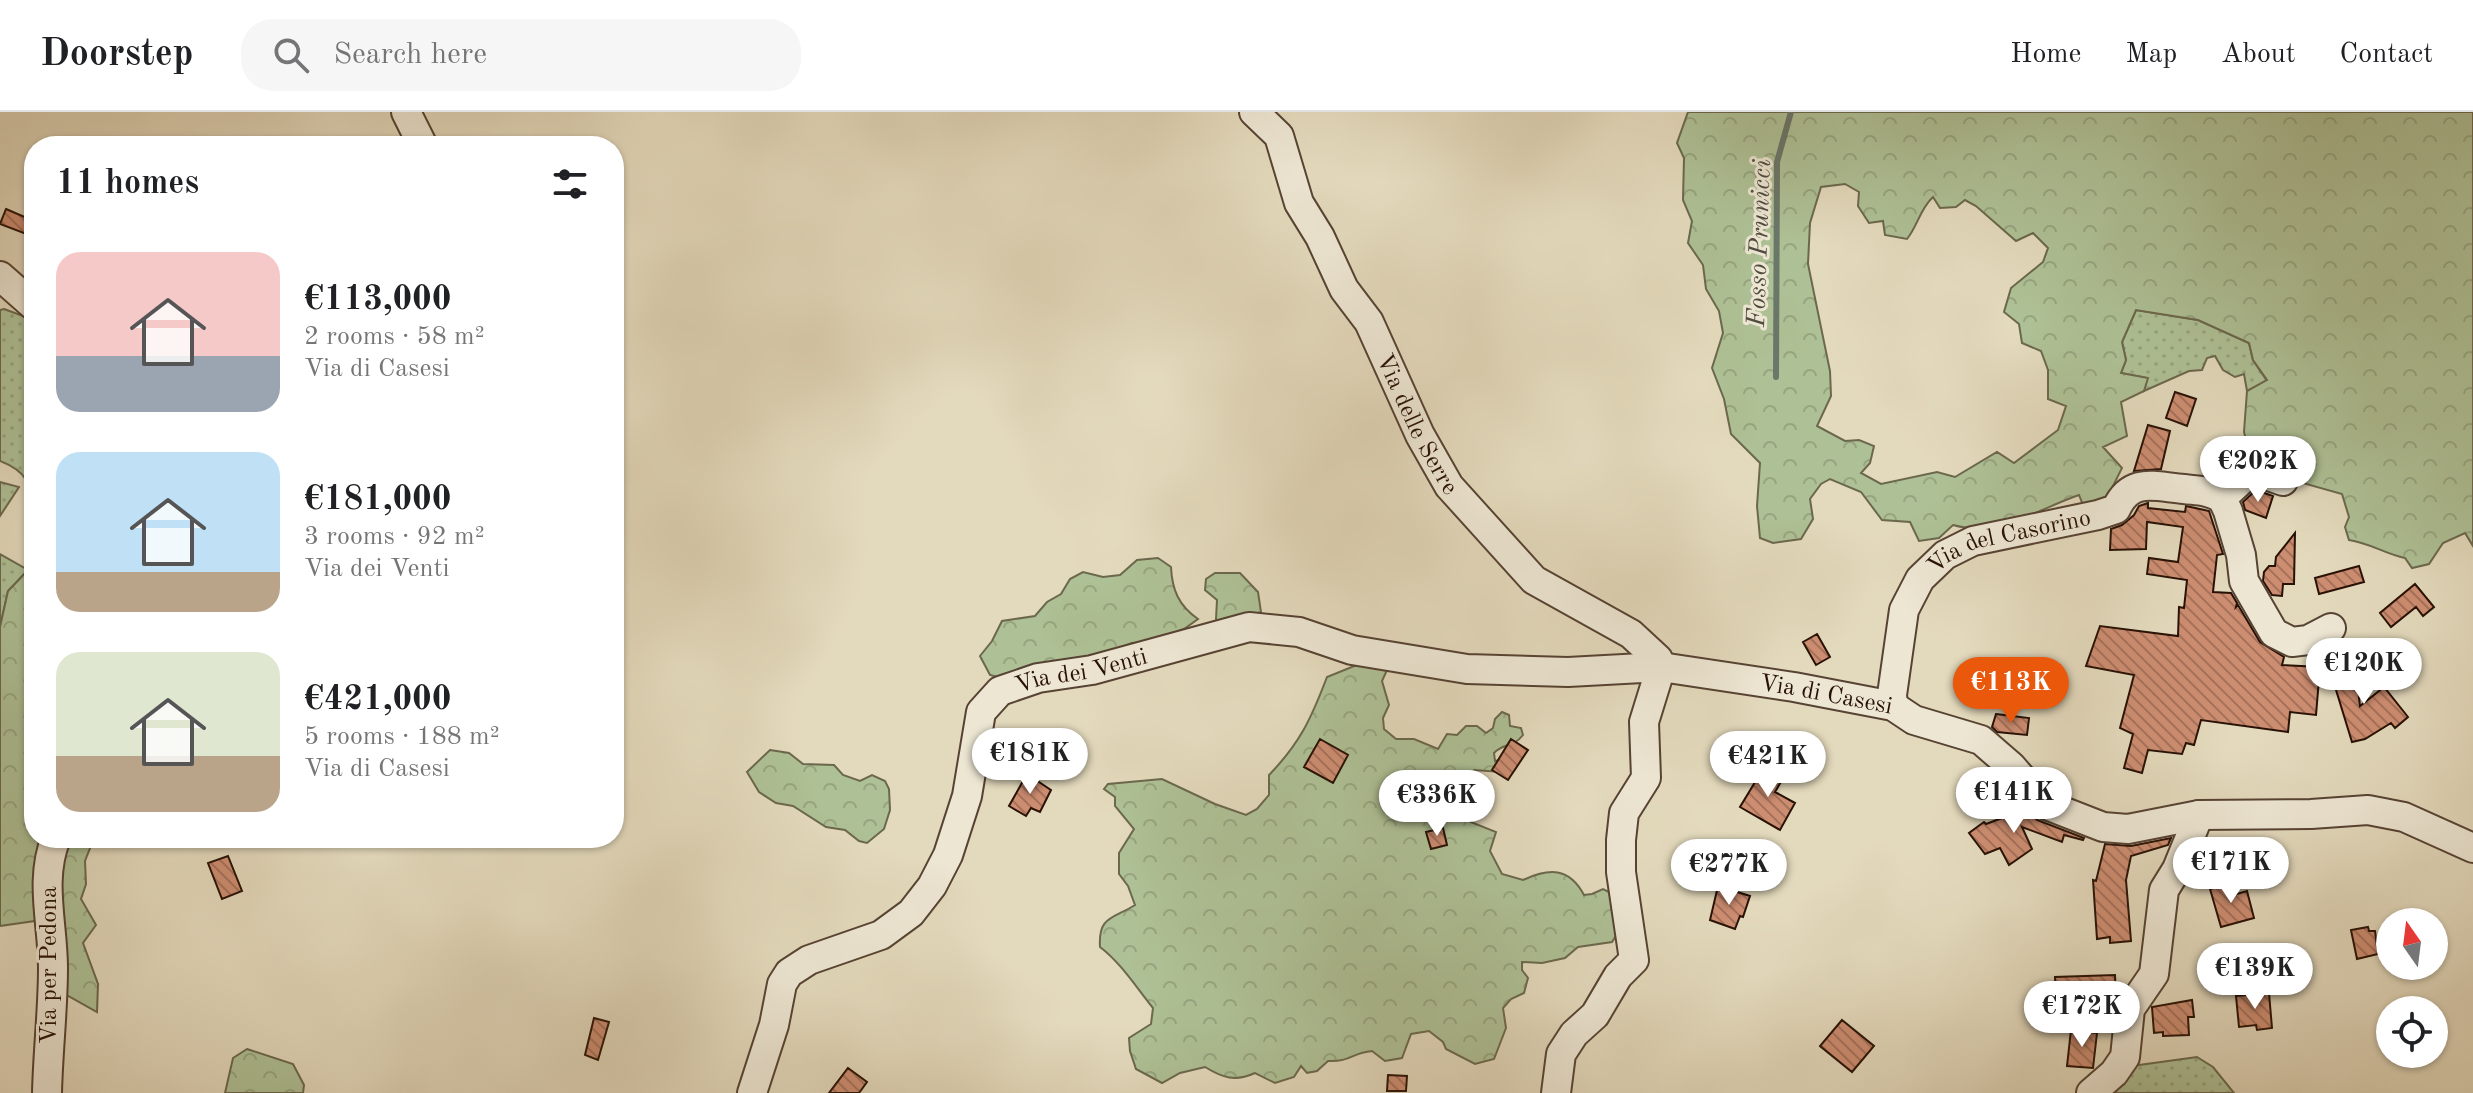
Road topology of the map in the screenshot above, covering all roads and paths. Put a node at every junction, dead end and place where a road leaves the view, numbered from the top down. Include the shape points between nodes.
1 (406, 112) edge
2 (1254, 112) edge
3 (418, 136) edge
4 (0, 276) edge
5 (24, 297) edge
6 (2283, 481) dead end
7 (2222, 498) junction
8 (2331, 628) dead end
9 (1661, 667) junction
10 (1893, 706) junction
11 (2199, 815) junction
12 (52, 848) edge
13 (2473, 848) edge
14 (47, 1093) edge
15 (752, 1093) edge
16 (1556, 1093) edge
17 (2091, 1093) edge

1 - 3 street
2 - 9 street, Via delle Serre via 1279,136 1299,203 1344,289 1369,322 1449,486 1534,580 1631,634
4 - 5 street
6 - 7 street via 2250,472
7 - 8 street via 2244,581 2274,633 2292,642
7 - 10 street, Via del Casorino via 2202,489 2155,484 2122,497 2116,509 1973,541 1945,555 1920,579 1904,610
9 - 10 street, Via di Casesi
9 - 15 street, Via dei Venti via 1568,672 1467,669 1352,650 1299,632 1249,627 1000,691 981,712 967,796 932,886 911,913 881,935 809,960 789,973
9 - 16 street via 1644,722 1646,778 1624,813 1621,872 1634,960 1561,1054
10 - 11 street, Via di Casesi via 1914,720 1981,740 2044,804 2088,823 2128,829
11 - 13 street, Via di Casesi via 2368,810 2404,817
11 - 17 street via 2164,890 2154,974 2130,1009 2125,1057
12 - 14 street, Via per Pedona

